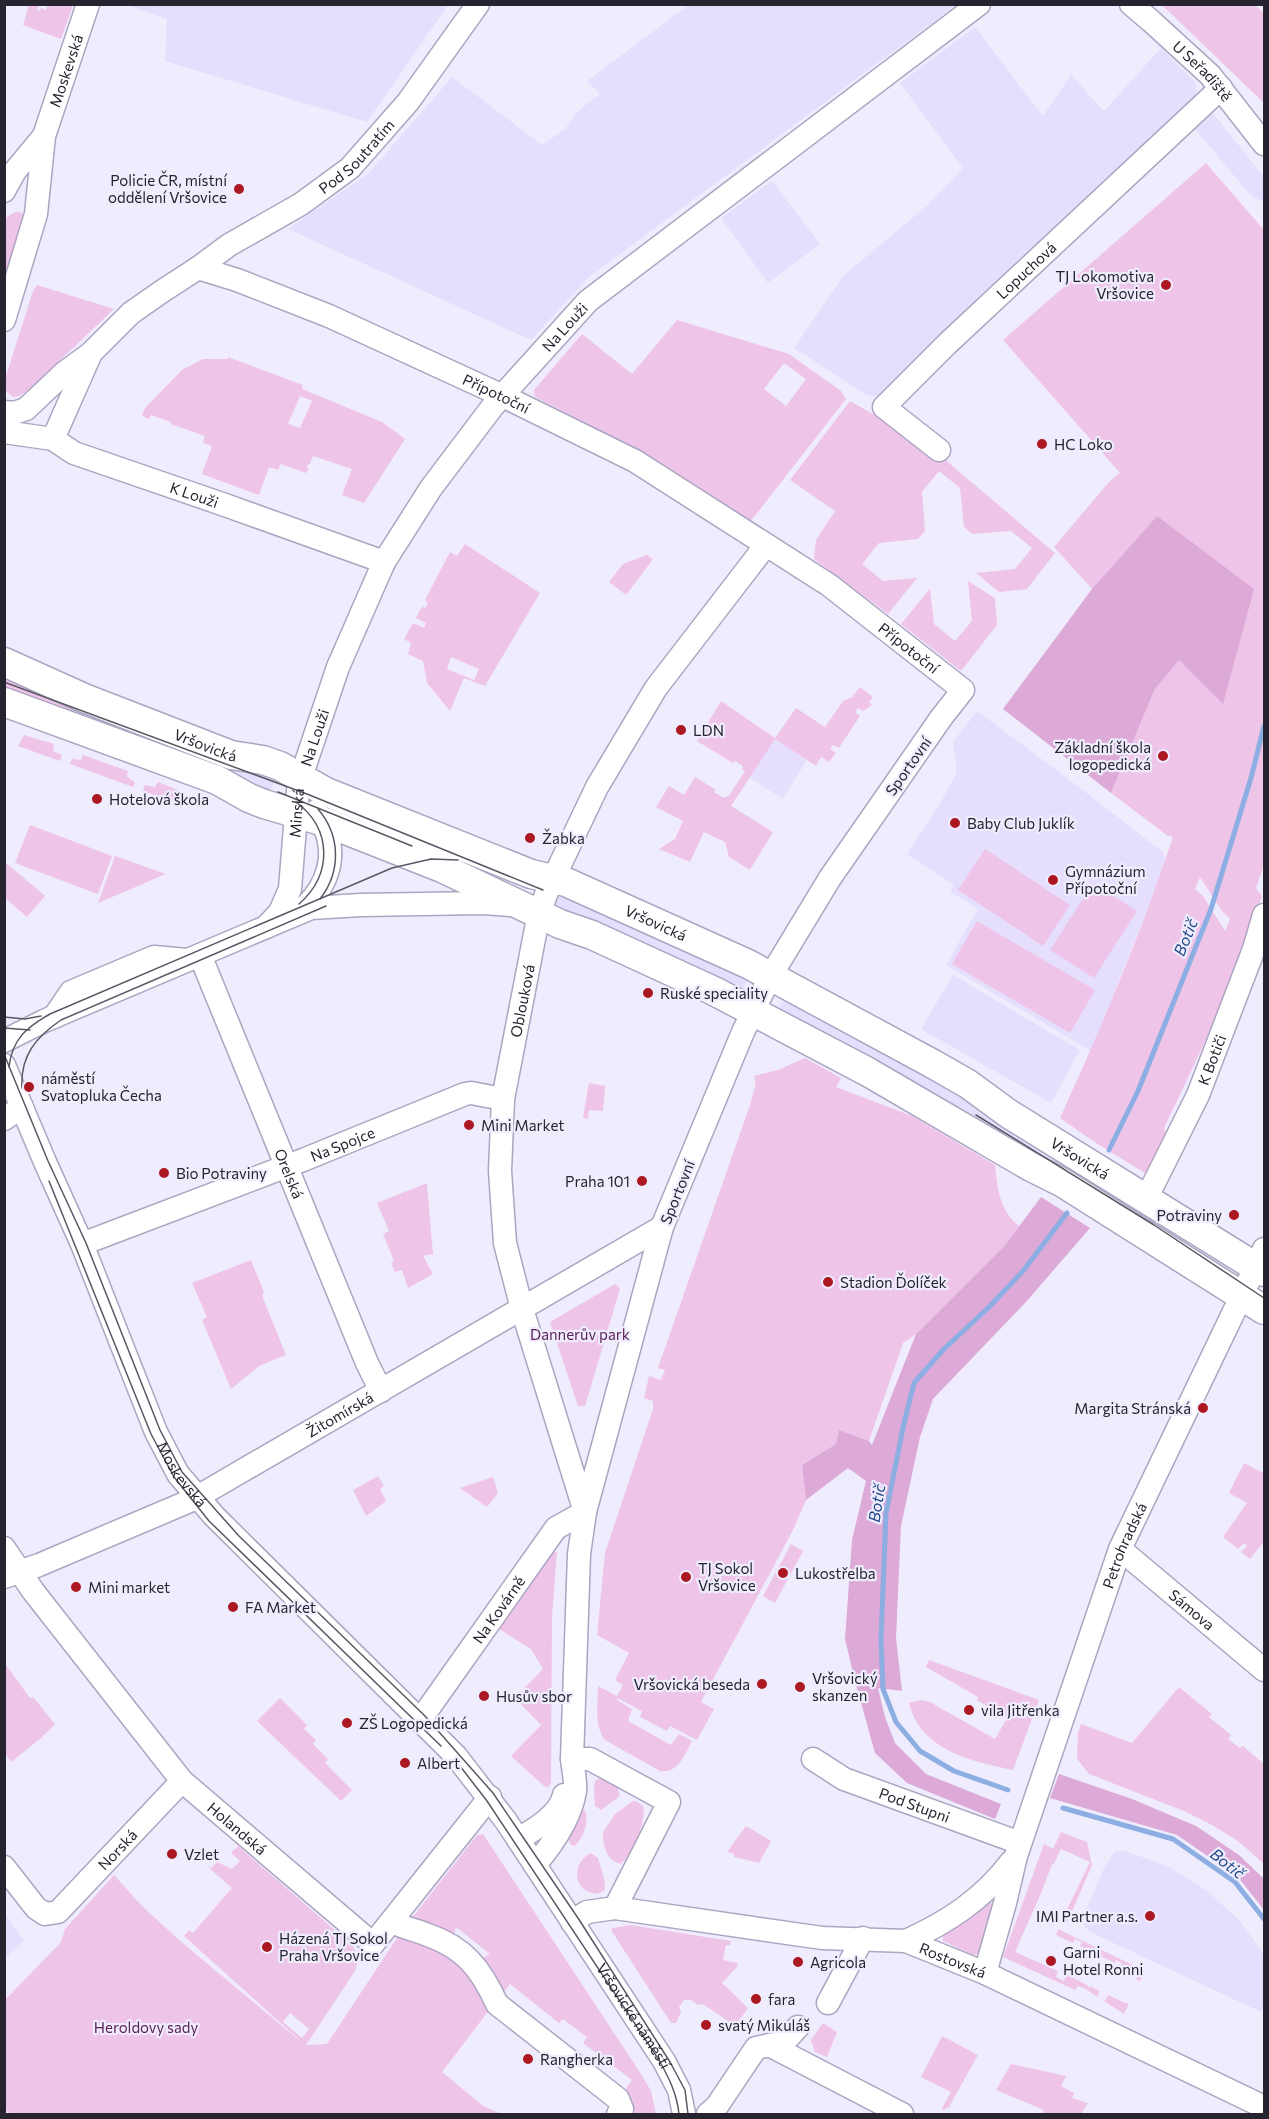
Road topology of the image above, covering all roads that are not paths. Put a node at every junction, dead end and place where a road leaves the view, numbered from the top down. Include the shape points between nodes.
1 (88, 4) edge
2 (478, 4) edge
3 (980, 4) edge
4 (1131, 4) edge
5 (1221, 88) junction
6 (44, 136) junction
7 (1264, 144) edge
8 (4, 191) edge
9 (4, 204) edge
10 (36, 214) junction
11 (198, 268) junction
12 (4, 320) edge
13 (91, 353) junction
14 (503, 396) junction
15 (4, 412) edge
16 (4, 432) edge
17 (53, 439) junction
18 (939, 450) dead end
19 (766, 545) junction
20 (384, 562) junction
21 (4, 662) edge
22 (963, 690) joint
23 (4, 702) edge
24 (301, 777) junction
25 (309, 817) junction
26 (553, 879) junction
27 (532, 910) junction
28 (296, 915) junction
29 (1264, 915) edge
30 (266, 927) junction
31 (1259, 953) edge
32 (194, 958) junction
33 (770, 977) junction
34 (753, 1011) junction
35 (4, 1041) edge
36 (4, 1065) edge
37 (503, 1099) junction
38 (13, 1113) edge
39 (287, 1166) junction
40 (1146, 1199) junction
41 (662, 1227) junction
42 (82, 1244) junction
43 (1262, 1262) edge
44 (1253, 1303) edge
45 (522, 1309) junction
46 (381, 1391) junction
47 (196, 1497) junction
48 (585, 1512) junction
49 (4, 1548) edge
50 (1120, 1549) junction
51 (13, 1575) edge
52 (1264, 1670) edge
53 (421, 1719) junction
54 (572, 1759) junction
55 (813, 1759) dead end
56 (182, 1780) junction
57 (490, 1797) junction
58 (518, 1839) junction
59 (1021, 1841) junction
60 (535, 1865) junction
61 (4, 1867) edge
62 (615, 1908) junction
63 (392, 1922) junction
64 (572, 1922) junction
65 (863, 1938) junction
66 (906, 1941) junction
67 (985, 1973) junction
68 (828, 2003) dead end
69 (798, 2027) dead end
70 (768, 2045) junction
71 (1264, 2107) edge
72 (618, 2115) edge
73 (684, 2115) edge
74 (708, 2115) edge
75 (902, 2115) edge

1 - 6 street, Moskevská
2 - 11 street, Pod Soutratím via 408,102 350,168 301,204 229,244
3 - 14 street, Na Louži via 588,301
4 - 5 street, U Seřadiště
5 - 7 street, U Seřadiště
5 - 18 street, Lopuchová via 884,407
6 - 8 street, Moskevská
6 - 10 street, Moskevská
9 - 10 street via 16,200 30,204
10 - 12 street, Moskevská
11 - 13 street via 131,313
11 - 14 street, Přípotoční via 329,316
13 - 15 street via 26,409
13 - 17 street
14 - 19 street, Přípotoční via 635,461
14 - 20 street, Na Louži via 431,488
16 - 17 street, K Louži
17 - 20 street, K Louži via 74,453
19 - 22 street, Přípotoční via 829,585
19 - 26 street, Oblouková via 656,688 602,778
20 - 24 street, Na Louži via 338,667
21 - 24 main road, Vršovická via 231,755 271,763
22 - 33 street, Sportovní via 830,878
23 - 25 main road, Vršovická via 217,780 249,798
24 - 25 street, Minská
24 - 26 main road, Vršovická via 326,792 531,874
25 - 27 main road, Vršovická via 442,868
25 - 28 street, Minská via 328,835 327,875 315,897
25 - 30 street, Minská via 290,889 280,912
26 - 27 street, Oblouková
26 - 33 main road, Vršovická
27 - 28 street, Minská via 483,903 326,906
27 - 34 main road, Vršovická
27 - 37 street, Oblouková
28 - 30 street, Minská
29 - 31 street, K Botiči
30 - 32 street, Minská
31 - 40 street, K Botiči via 1198,1095
32 - 35 street, Minská via 154,957 71,992 54,1017
32 - 39 street, Orelská
33 - 34 street, Sportovní
33 - 40 main road, Vršovická via 968,1084
34 - 41 street, Sportovní
34 - 44 main road, Vršovická via 1063,1183
36 - 38 street, Moskevská
37 - 39 street, Na Spojce via 465,1094
37 - 45 street, Oblouková via 500,1171 505,1243
38 - 42 street, Moskevská
39 - 42 street, Na Spojce
39 - 46 street, Orelská
40 - 43 main road, Vršovická
41 - 45 street, Žitomírská
41 - 48 street, Sportovní
42 - 47 street, Moskevská via 156,1432 178,1474
43 - 44 street, Petrohradská
44 - 50 street, Petrohradská
45 - 46 street, Žitomírská
45 - 48 street, Oblouková
46 - 47 street, Žitomírská
47 - 51 street, Žitomírská
47 - 53 street, Moskevská
48 - 53 street, Na Kovárně via 556,1528
48 - 54 street, Sportovní via 579,1554
49 - 51 street, Holandská
50 - 52 street, Sámova
50 - 59 street, Petrohradská
51 - 56 street, Holandská via 33,1591
53 - 57 street, Moskevská
54 - 58 street via 563,1800 543,1823
54 - 60 street via 575,1789 571,1807
54 - 62 street via 590,1759 669,1802
55 - 59 street, Pod Stupni via 844,1779
56 - 61 street, Norská via 61,1909 49,1914 36,1908
56 - 63 street, Holandská via 373,1944
57 - 58 street, Vršovické náměstí
57 - 63 street, Holandská
58 - 60 street, Vršovické náměstí
59 - 66 street, Petrohradská via 986,1892 964,1910
59 - 67 street, Petrohradská
60 - 64 street, Vršovické náměstí
62 - 64 street via 587,1912
62 - 65 street, Rostovská via 822,1938
63 - 72 street via 451,1945 469,1959 497,2004 618,2099 622,2109
64 - 73 street, Vršovické náměstí via 670,2071 682,2098
65 - 66 street, Rostovská
65 - 68 street
66 - 67 street, Rostovská
67 - 71 street, Rostovská
69 - 70 street via 784,2042
70 - 74 street via 756,2048
70 - 75 street

